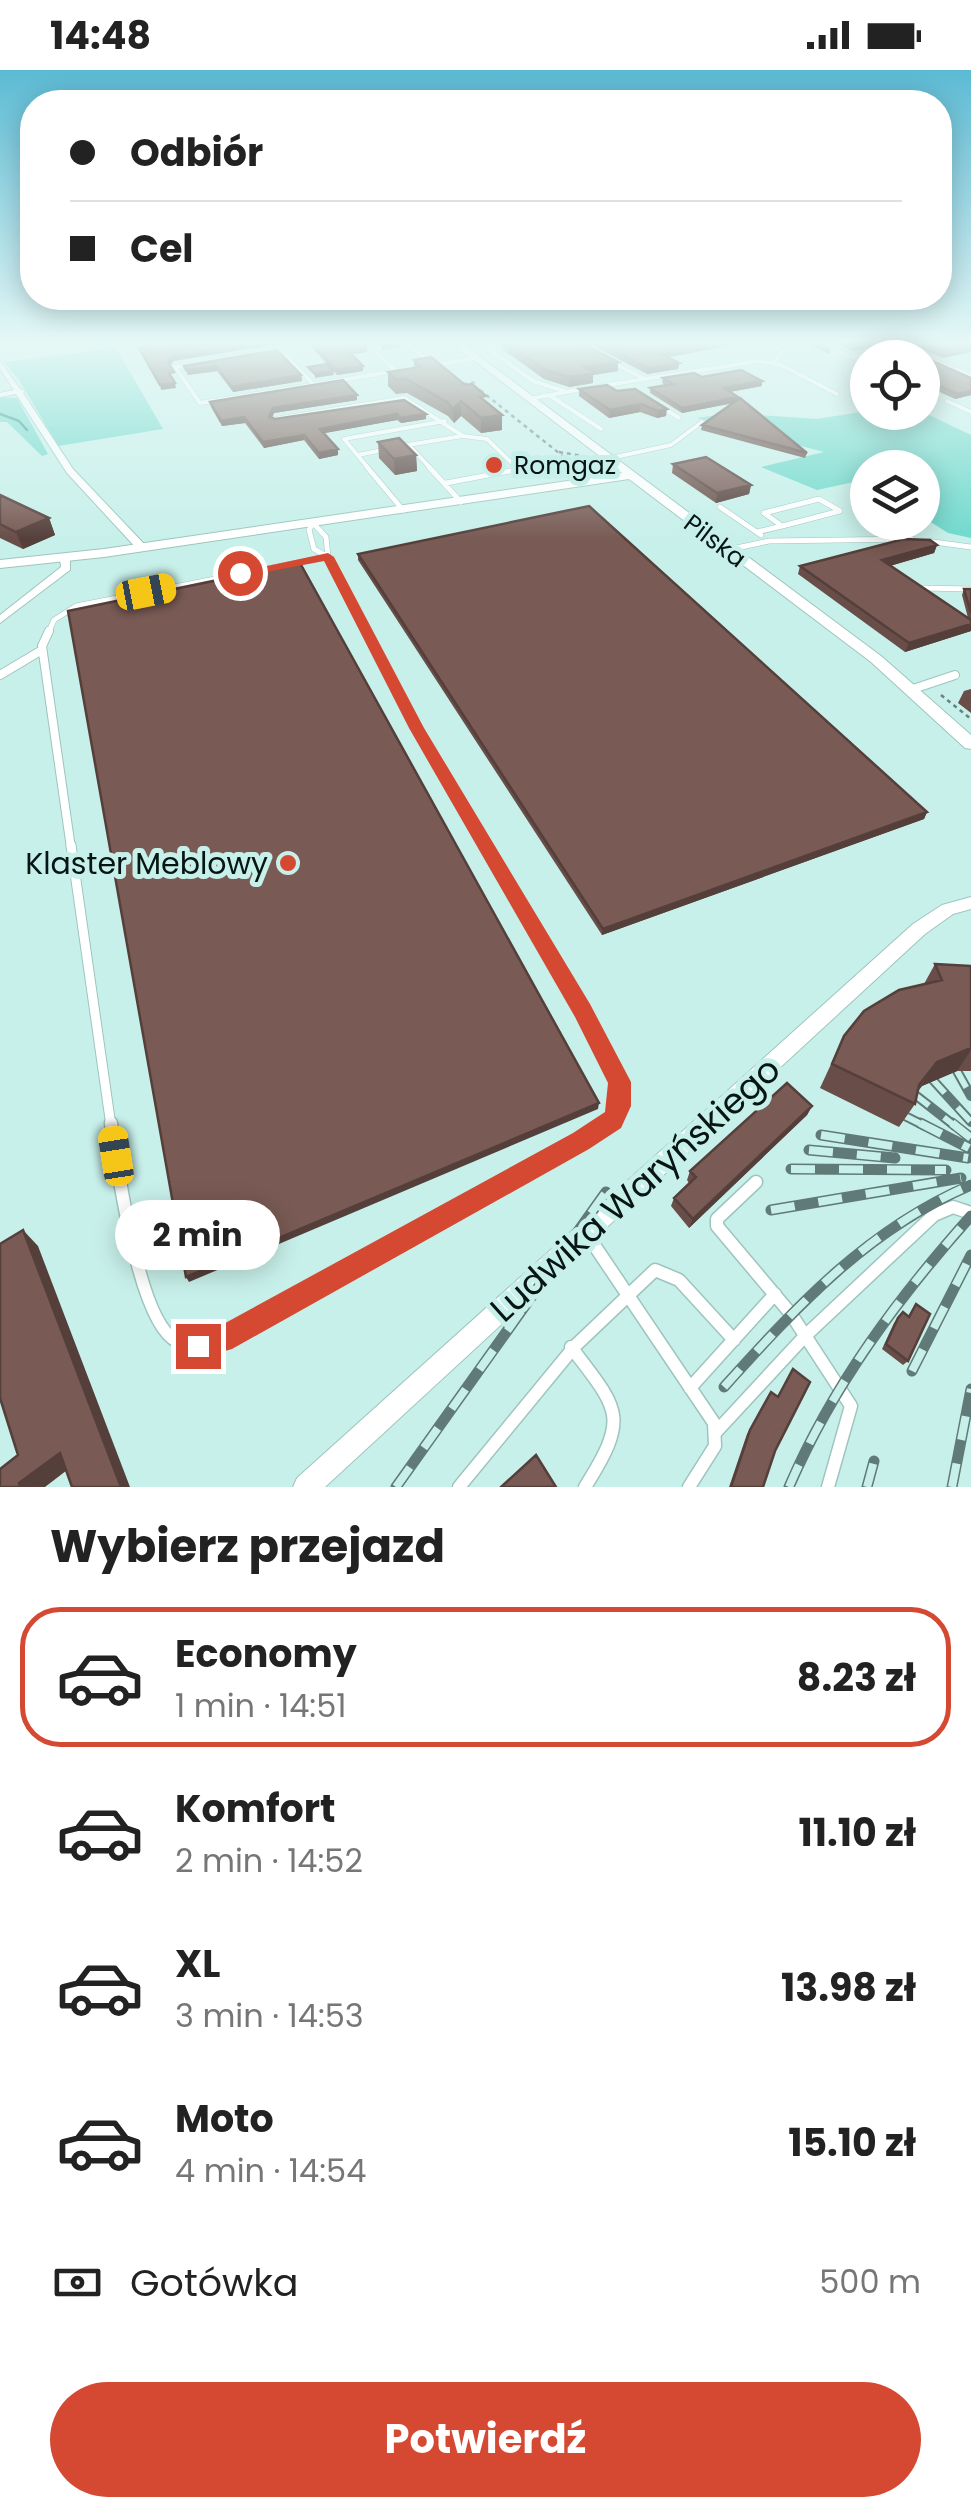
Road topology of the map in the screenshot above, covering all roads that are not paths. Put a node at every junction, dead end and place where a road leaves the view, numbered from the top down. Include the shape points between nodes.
1 (31, 408) edge
2 (340, 408) edge
3 (420, 408) edge
4 (541, 408) edge
5 (567, 408) edge
6 (664, 408) edge
7 (679, 418) dead end
8 (275, 419) edge
9 (445, 421) junction
10 (702, 422) edge
11 (601, 429) dead end
12 (463, 436) junction
13 (409, 445) junction
14 (358, 455) junction
15 (606, 459) junction
16 (628, 476) junction
17 (446, 483) junction
18 (460, 502) junction
19 (720, 506) dead end
20 (403, 510) junction
21 (313, 523) junction
22 (783, 526) junction
23 (757, 532) junction
24 (769, 541) junction
25 (971, 547) edge
26 (142, 548) junction
27 (727, 550) junction
28 (328, 557) junction
29 (65, 558) junction
30 (0, 564) edge
31 (921, 588) edge
32 (971, 589) edge
33 (0, 620) edge
34 (42, 650) junction
35 (0, 675) edge
36 (955, 675) dead end
37 (913, 689) junction
38 (971, 744) edge
39 (971, 904) edge
40 (756, 1182) dead end
41 (971, 1213) edge
42 (585, 1232) junction
43 (627, 1293) junction
44 (775, 1294) junction
45 (806, 1336) junction
46 (734, 1340) junction
47 (571, 1347) junction
48 (690, 1388) junction
49 (716, 1432) junction
50 (306, 1487) edge
51 (459, 1487) edge
52 (585, 1487) edge
53 (689, 1487) edge
54 (828, 1487) edge

1 - 26 street via 70,471
2 - 8 lane
3 - 9 lane
4 - 15 street, Pilska
5 - 11 lane
6 - 7 lane
9 - 12 lane
9 - 14 lane via 344,439
10 - 15 lane via 671,445
12 - 13 lane
12 - 17 lane via 487,439 521,469
13 - 14 lane
13 - 17 lane
14 - 20 lane
15 - 16 street, Pilska
16 - 18 street
16 - 27 street, Pilska
17 - 18 lane
18 - 20 street
19 - 23 lane
20 - 21 street
21 - 26 street
21 - 28 lane via 330,546
21 - 28 lane via 314,549
22 - 22 lane via 764,513 819,499 840,511
22 - 23 lane
23 - 24 lane
24 - 25 lane via 905,539
24 - 27 lane
26 - 29 street
27 - 37 street, Pilska
28 - 34 lane via 76,606 54,620
28 - 34 lane via 416,728 582,1010 620,1082 620,1106 613,1120 581,1141 223,1339 198,1346 175,1341 156,1319 122,1194
29 - 30 street
29 - 33 street via 66,568
31 - 32 lane
34 - 35 lane
36 - 37 lane
37 - 38 street, Pilska
39 - 42 street, Ludwika Waryńskiego via 933,916
40 - 44 lane via 717,1226
41 - 45 lane via 953,1207 934,1215
42 - 43 lane
42 - 50 street, Ludwika Waryńskiego
43 - 46 lane via 656,1270 667,1272
43 - 47 lane
43 - 48 lane
44 - 45 lane
44 - 46 lane
45 - 49 lane
45 - 54 lane via 851,1406
46 - 48 lane
47 - 51 lane
47 - 52 lane via 609,1398 618,1430
48 - 49 lane
49 - 53 lane via 715,1446

